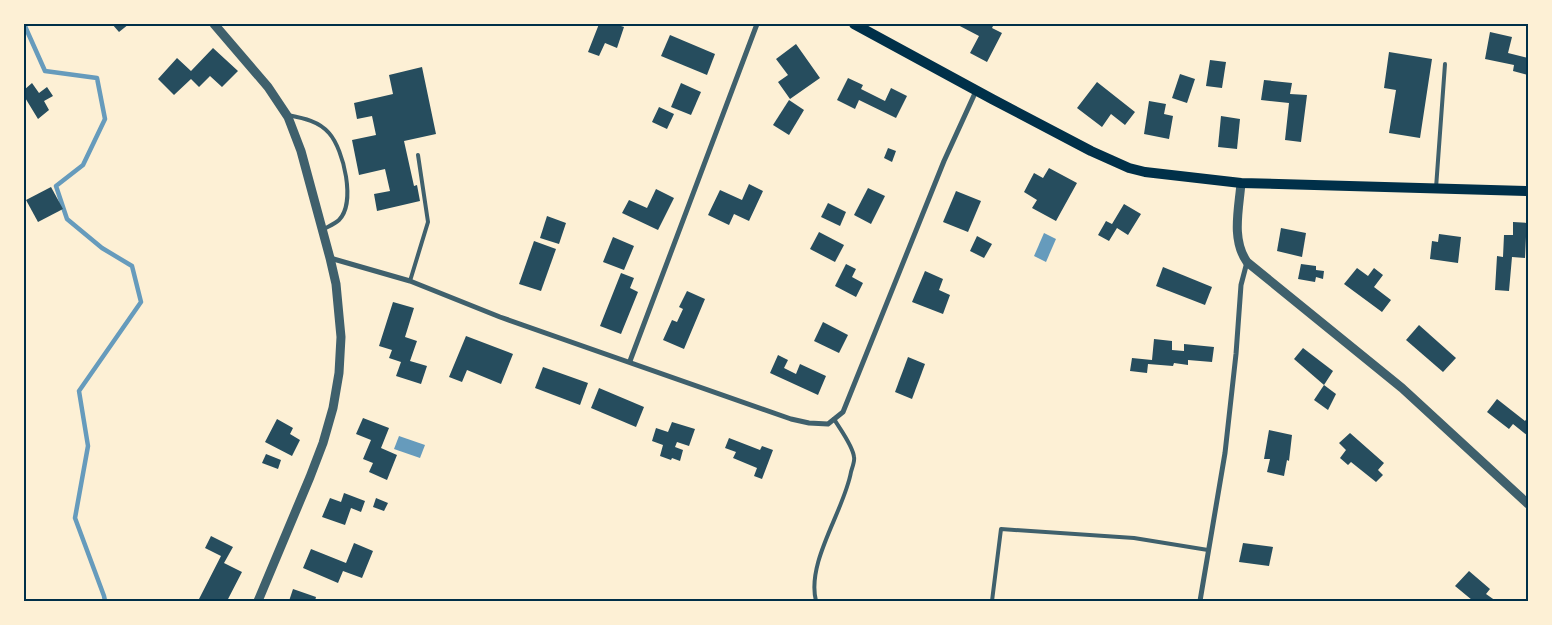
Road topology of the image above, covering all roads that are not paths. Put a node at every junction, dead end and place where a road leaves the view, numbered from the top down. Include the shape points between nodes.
1 (214, 24) edge
2 (757, 24) edge
3 (854, 24) edge
4 (1445, 64) dead end
5 (976, 91) junction
6 (286, 114) junction
7 (418, 155) dead end
8 (1241, 183) junction
9 (1436, 188) junction
10 (1528, 191) edge
11 (322, 230) junction
12 (330, 258) junction
13 (1247, 262) junction
14 (410, 281) junction
15 (630, 361) junction
16 (834, 419) junction
17 (1528, 504) edge
18 (1208, 550) junction
19 (258, 601) edge
20 (816, 601) edge
21 (992, 601) edge
22 (1200, 601) edge

1 - 6 street via 268,87
2 - 15 street
3 - 5 main road
4 - 9 lane
5 - 8 main road via 1129,168
5 - 16 street via 944,161 858,379 843,412
6 - 11 street via 301,151
6 - 11 lane via 309,119 329,133 344,161 346,208 339,220
7 - 14 lane via 428,222
8 - 9 main road
8 - 13 street via 1237,234 1241,253
9 - 10 main road
11 - 12 street
12 - 14 street
12 - 19 street via 341,337 333,408 310,477
13 - 17 street via 1402,388
13 - 18 street via 1241,285 1225,453
14 - 15 street via 500,317
15 - 16 street via 791,419 828,424
16 - 20 lane via 854,457 848,488 818,560
18 - 21 lane via 1134,538 1001,528
18 - 22 street

